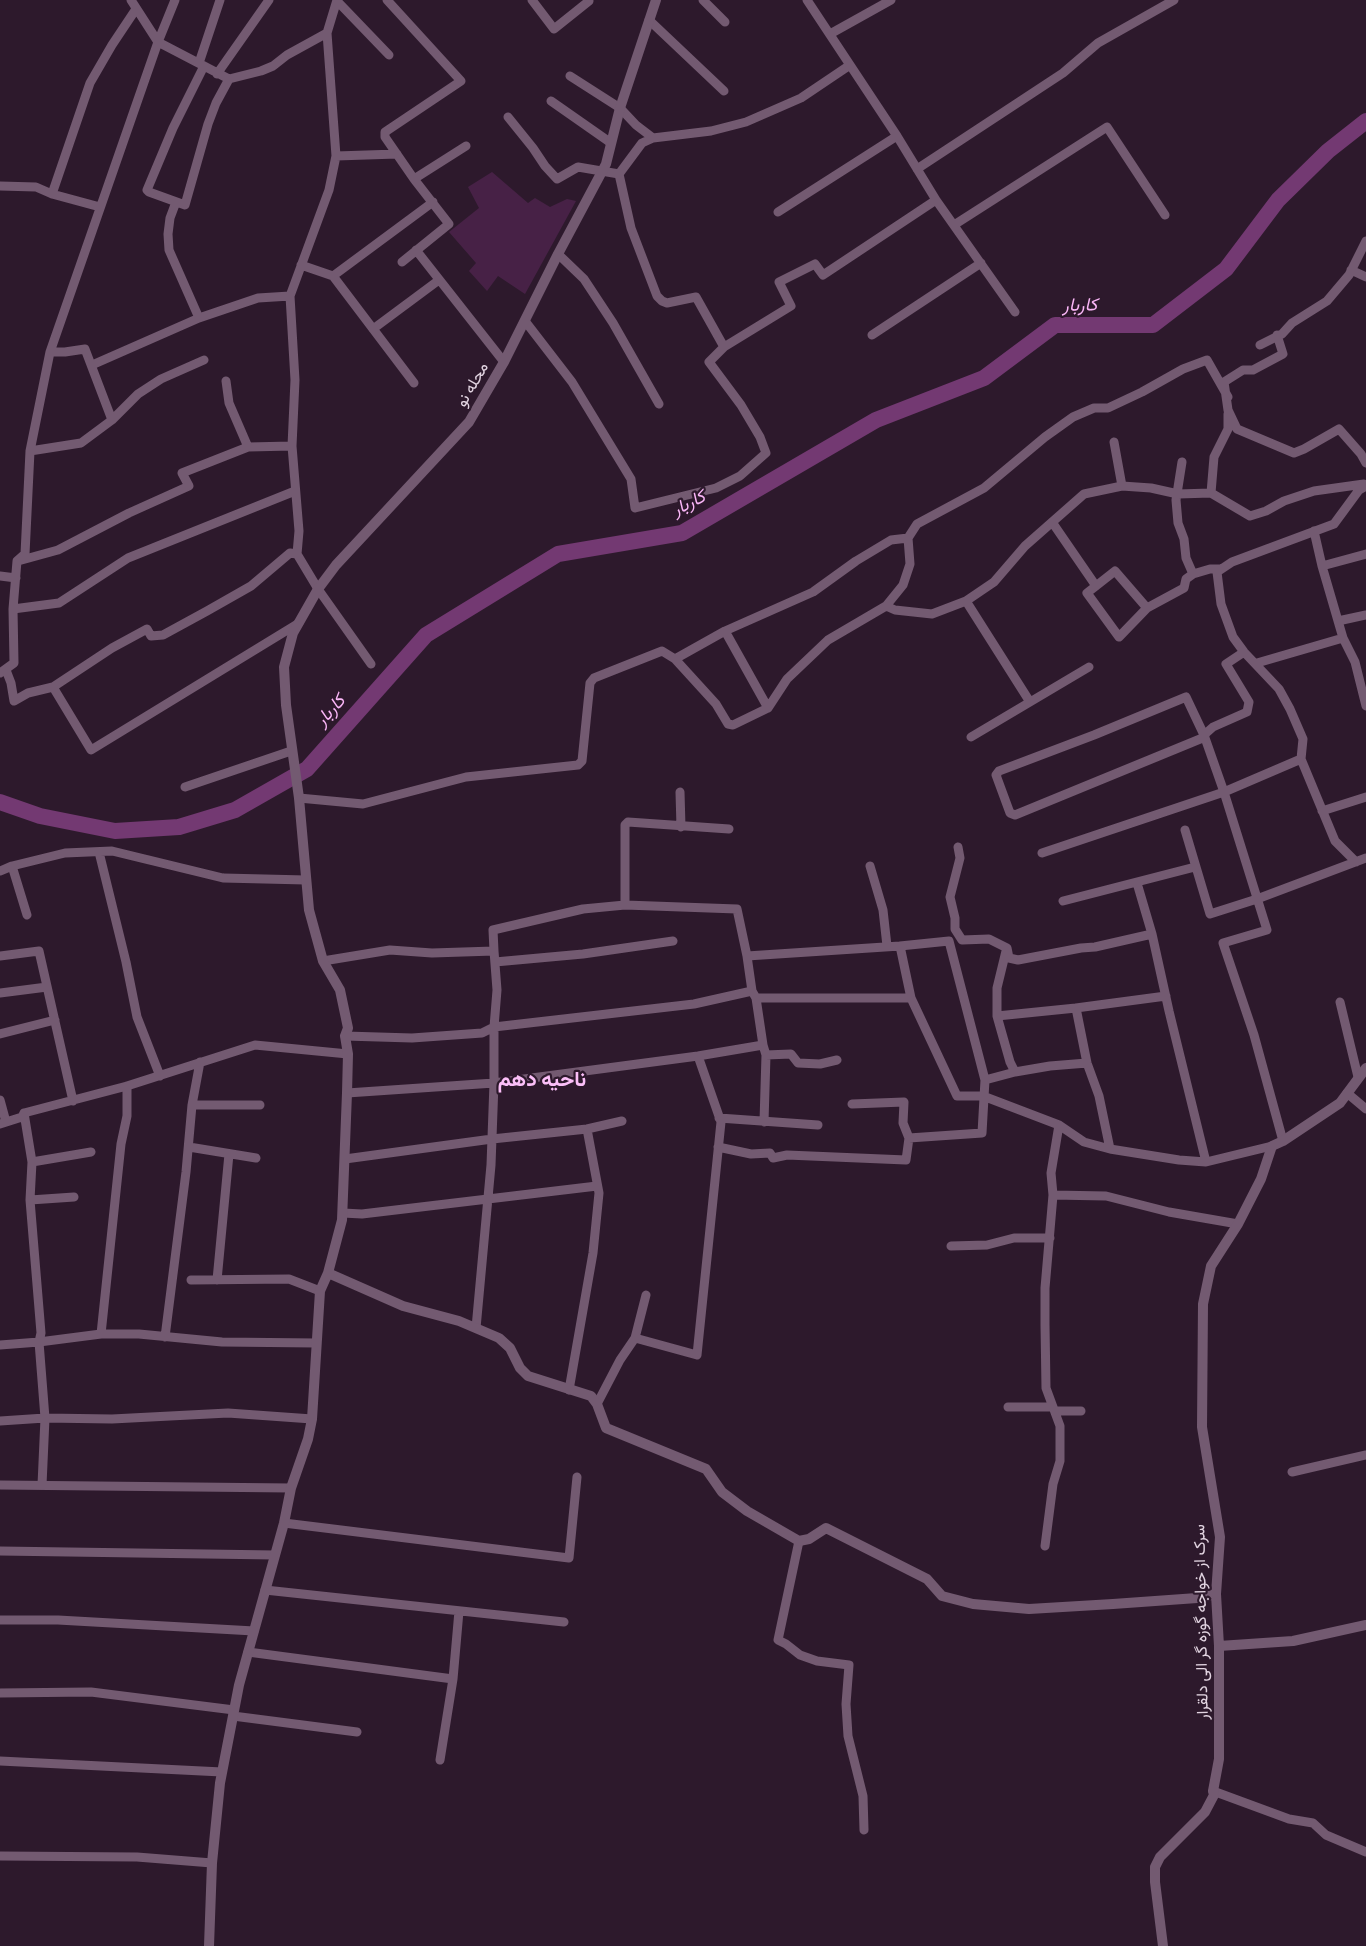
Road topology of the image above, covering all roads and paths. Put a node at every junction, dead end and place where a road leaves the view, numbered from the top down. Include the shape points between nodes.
1 (131, 0) edge
2 (175, 0) edge
3 (220, 0) edge
4 (269, 0) edge
5 (337, 0) edge
6 (386, 0) edge
7 (532, 0) edge
8 (656, 0) edge
9 (703, 0) edge
10 (807, 0) edge
11 (891, 0) edge
12 (1174, 0) edge
13 (589, 1) edge
14 (136, 9) junction
15 (649, 20) junction
16 (725, 22) dead end
17 (327, 33) junction
18 (830, 34) junction
19 (158, 42) junction
20 (389, 54) dead end
21 (201, 64) junction
22 (850, 66) junction
23 (217, 74) junction
24 (570, 76) dead end
25 (229, 80) junction
26 (724, 91) dead end
27 (552, 101) dead end
28 (620, 108) junction
29 (508, 117) dead end
30 (897, 136) junction
31 (653, 138) junction
32 (611, 143) junction
33 (466, 146) dead end
34 (397, 154) junction
35 (336, 156) junction
36 (917, 169) junction
37 (603, 171) junction
38 (619, 174) junction
39 (414, 179) junction
40 (0, 186) edge
41 (52, 194) junction
42 (936, 200) junction
43 (176, 202) junction
44 (434, 202) junction
45 (100, 207) junction
46 (778, 212) dead end
47 (1165, 215) dead end
48 (954, 225) junction
49 (1366, 241) edge
50 (416, 250) junction
51 (558, 254) junction
52 (402, 262) dead end
53 (981, 263) junction
54 (301, 265) junction
55 (1351, 270) junction
56 (333, 276) junction
57 (1366, 277) edge
58 (440, 280) junction
59 (290, 296) junction
60 (1015, 312) dead end
61 (199, 318) junction
62 (525, 321) junction
63 (373, 328) junction
64 (872, 335) dead end
65 (1277, 336) junction
66 (1260, 345) dead end
67 (724, 346) junction
68 (50, 352) junction
69 (204, 360) dead end
70 (504, 362) junction
71 (92, 366) junction
72 (226, 381) dead end
73 (414, 384) dead end
74 (1228, 397) junction
75 (659, 404) dead end
76 (1228, 410) junction
77 (112, 420) junction
78 (1114, 442) dead end
79 (292, 446) junction
80 (248, 447) junction
81 (30, 451) junction
82 (1182, 462) dead end
83 (1366, 462) edge
84 (1366, 485) edge
85 (1122, 486) junction
86 (295, 491) junction
87 (1211, 493) junction
88 (1178, 494) junction
89 (1052, 522) junction
90 (1314, 531) junction
91 (908, 538) junction
92 (297, 554) junction
93 (1366, 554) edge
94 (18, 561) junction
95 (1322, 566) junction
96 (1220, 570) junction
97 (1193, 574) junction
98 (0, 576) edge
99 (16, 578) junction
100 (1096, 586) junction
101 (318, 589) junction
102 (966, 601) junction
103 (886, 606) junction
104 (1147, 608) junction
105 (13, 609) junction
106 (1366, 615) edge
107 (1338, 621) junction
108 (299, 623) junction
109 (725, 632) junction
110 (1343, 638) junction
111 (1244, 652) junction
112 (675, 659) junction
113 (1257, 663) junction
114 (371, 664) dead end
115 (1089, 667) dead end
116 (3, 671) edge
117 (53, 687) junction
118 (1030, 702) junction
119 (1366, 706) edge
120 (768, 708) junction
121 (1204, 736) junction
122 (970, 737) dead end
123 (291, 751) junction
124 (1301, 759) junction
125 (185, 787) dead end
126 (680, 792) dead end
127 (1224, 792) junction
128 (299, 796) junction
129 (1366, 797) edge
130 (1322, 811) junction
131 (681, 827) junction
132 (729, 829) dead end
133 (1185, 830) dead end
134 (958, 847) dead end
135 (99, 852) junction
136 (1042, 853) dead end
137 (1366, 858) edge
138 (1356, 862) junction
139 (12, 866) junction
140 (870, 866) dead end
141 (1195, 867) junction
142 (0, 871) edge
143 (306, 880) junction
144 (1137, 883) junction
145 (1257, 899) junction
146 (1063, 901) dead end
147 (625, 905) junction
148 (27, 915) dead end
149 (1152, 934) junction
150 (673, 941) dead end
151 (887, 946) junction
152 (900, 946) junction
153 (1007, 948) junction
154 (494, 951) junction
155 (0, 956) edge
156 (747, 956) junction
157 (323, 961) junction
158 (495, 962) junction
159 (47, 987) junction
160 (0, 992) edge
161 (754, 994) junction
162 (1166, 996) junction
163 (911, 998) junction
164 (1340, 1002) dead end
165 (1076, 1008) junction
166 (997, 1016) junction
167 (55, 1020) junction
168 (494, 1027) junction
169 (0, 1034) edge
170 (345, 1036) junction
171 (763, 1045) junction
172 (348, 1054) junction
173 (766, 1055) junction
174 (698, 1056) junction
175 (837, 1060) dead end
176 (200, 1062) junction
177 (1087, 1063) junction
178 (1366, 1068) edge
179 (1015, 1072) junction
180 (160, 1076) junction
181 (1358, 1077) junction
182 (985, 1080) junction
183 (494, 1083) junction
184 (127, 1086) junction
185 (347, 1093) junction
186 (1347, 1093) junction
187 (983, 1096) junction
188 (0, 1100) edge
189 (73, 1101) junction
190 (852, 1104) dead end
191 (192, 1105) junction
192 (260, 1105) dead end
193 (1366, 1109) edge
194 (24, 1113) junction
195 (719, 1118) junction
196 (622, 1121) dead end
197 (764, 1122) junction
198 (3, 1123) edge
199 (818, 1125) dead end
200 (1059, 1125) junction
201 (587, 1130) junction
202 (908, 1138) junction
203 (492, 1140) junction
204 (1283, 1141) junction
205 (1272, 1146) junction
206 (718, 1147) junction
207 (189, 1148) junction
208 (1110, 1149) junction
209 (91, 1152) dead end
210 (229, 1154) junction
211 (256, 1158) dead end
212 (345, 1159) junction
213 (32, 1162) junction
214 (1206, 1162) junction
215 (597, 1186) junction
216 (1053, 1195) junction
217 (74, 1197) dead end
218 (487, 1199) junction
219 (30, 1200) junction
220 (342, 1213) junction
221 (1238, 1224) junction
222 (1050, 1238) junction
223 (951, 1246) dead end
224 (328, 1273) junction
225 (191, 1280) dead end
226 (217, 1280) junction
227 (320, 1291) junction
228 (646, 1295) dead end
229 (476, 1328) junction
230 (101, 1334) junction
231 (165, 1337) junction
232 (635, 1338) junction
233 (39, 1342) junction
234 (316, 1343) junction
235 (0, 1345) edge
236 (569, 1390) junction
237 (597, 1404) junction
238 (1008, 1407) dead end
239 (1054, 1409) junction
240 (1081, 1411) dead end
241 (45, 1418) junction
242 (312, 1419) junction
243 (0, 1421) edge
244 (1366, 1455) edge
245 (1292, 1472) dead end
246 (577, 1477) dead end
247 (0, 1485) edge
248 (42, 1485) junction
249 (291, 1488) junction
250 (284, 1522) junction
251 (799, 1541) junction
252 (1045, 1546) dead end
253 (0, 1551) edge
254 (275, 1555) junction
255 (265, 1590) junction
256 (1216, 1594) junction
257 (459, 1611) junction
258 (0, 1620) edge
259 (564, 1622) dead end
260 (1366, 1625) edge
261 (254, 1631) junction
262 (1219, 1646) junction
263 (248, 1652) junction
264 (452, 1679) junction
265 (0, 1693) edge
266 (233, 1713) junction
267 (356, 1732) dead end
268 (440, 1760) dead end
269 (0, 1761) edge
270 (222, 1772) junction
271 (1213, 1791) junction
272 (864, 1830) dead end
273 (1366, 1852) edge
274 (0, 1856) edge
275 (212, 1863) junction
276 (209, 1946) edge
277 (1163, 1946) edge

1 - 14 street
2 - 19 street
3 - 21 street
4 - 23 street
5 - 17 street
5 - 20 street
6 - 34 street via 461,82 385,132
7 - 13 street via 554,29
8 - 15 street, محله نو
9 - 16 street
10 - 18 street
11 - 18 street
12 - 36 street via 1098,43 1064,73
14 - 19 street
14 - 41 street via 90,83
15 - 26 street
15 - 28 street, محله نو
17 - 25 street via 267,69
17 - 35 street
18 - 22 street
19 - 21 street
19 - 45 street
21 - 23 street
21 - 43 street via 147,190
22 - 30 street
22 - 31 street via 801,98 746,122 711,131
23 - 25 street
24 - 28 street
25 - 43 street via 208,124 185,205
27 - 32 street
28 - 31 street
28 - 32 street, محله نو
29 - 37 street via 557,179 578,167
30 - 36 street
30 - 46 street
31 - 38 street via 642,143
32 - 37 street, محله نو
33 - 39 street
34 - 35 street
34 - 39 street
35 - 54 street via 330,190
36 - 42 street
37 - 38 street
37 - 51 street, محله نو
38 - 67 street via 631,228 657,296 667,302 696,297
39 - 44 street
40 - 41 street via 36,187
41 - 45 street
42 - 48 street
42 - 67 street via 823,275 815,264 779,282 790,306
43 - 61 street via 170,218 169,250
44 - 50 street via 449,224
44 - 56 street
45 - 68 street
47 - 48 street via 1107,126
48 - 53 street
49 - 55 street
50 - 52 street
50 - 58 street
51 - 62 street, محله نو
51 - 75 street via 584,279
53 - 60 street
53 - 64 street
54 - 56 street
54 - 59 street
55 - 57 street
55 - 65 street via 1327,301
56 - 63 street
58 - 63 street
58 - 70 street
59 - 61 street via 258,298
59 - 79 street via 296,380
61 - 71 street
62 - 67 street via 572,382 631,479 635,508 716,488 740,476 766,453 741,406 709,362
62 - 70 street, محله نو
63 - 73 street
65 - 66 street
65 - 74 street via 1283,354 1253,370 1243,370 1224,382
68 - 71 street via 85,349
68 - 81 street
69 - 77 street via 161,379 138,394
70 - 101 street, محله نو via 469,422 336,565
71 - 77 street
72 - 80 street via 228,403
74 - 76 street
74 - 91 street via 1207,360 1108,408 1094,408 1073,417 984,488 917,524
76 - 83 street via 1237,429 1294,453 1339,429
76 - 87 street via 1228,429 1214,456
77 - 81 street via 80,443
78 - 85 street
79 - 80 street
79 - 86 street
80 - 94 street via 182,473 189,486 58,550
81 - 94 street via 25,554
82 - 88 street
84 - 87 street via 1314,491 1250,516
84 - 90 street via 1334,524
85 - 88 street
85 - 89 street via 1084,494
86 - 92 street via 299,531
86 - 105 street via 128,558 59,602
87 - 88 street
88 - 97 street via 1178,523
89 - 100 street
89 - 102 street via 1015,556 994,582
90 - 95 street
90 - 96 street via 1232,562
91 - 103 street via 910,564 903,585
91 - 109 street via 892,540 813,592
92 - 101 street
92 - 117 street via 290,553 251,586 207,612 163,635 151,636 147,629
93 - 95 street
94 - 99 street
95 - 107 street
96 - 97 street
96 - 111 street via 1217,572 1221,604 1233,637
97 - 104 street via 1186,579 1184,588
98 - 99 street
99 - 105 street
100 - 104 street via 1115,571
100 - 104 street via 1088,593 1119,636
101 - 108 street, محله نو
101 - 114 street
102 - 103 street via 932,614
102 - 118 street
103 - 120 street via 828,640 787,679
105 - 116 street via 14,663
106 - 107 street
107 - 110 street
108 - 117 street via 91,750
108 - 123 street, محله نو via 292,634 284,667
109 - 112 street
109 - 120 street
110 - 113 street
110 - 119 street via 1355,662
111 - 113 street
111 - 121 street via 1226,664 1249,702 1247,712 1219,724
112 - 120 street via 716,704 730,726
112 - 128 street via 662,651 594,678 590,683 582,761 578,766 466,777 363,804
113 - 124 street via 1279,689 1290,709 1303,740
115 - 118 street
116 - 117 street via 11,684 14,702 28,693
118 - 122 street
121 - 121 street via 1186,697 999,771 996,775 1010,813 1015,815
121 - 127 street
123 - 125 street
123 - 128 street, محله نو
124 - 127 street
124 - 130 street
126 - 131 street
127 - 136 street
127 - 145 street
128 - 143 street, محله نو
129 - 130 street
130 - 138 street via 1335,841
131 - 132 street
131 - 147 street via 631,822 625,825
133 - 141 street
134 - 153 street via 960,858 950,897 955,929 962,940 989,939
135 - 139 street via 65,852
135 - 143 street via 112,851 223,878
135 - 180 street via 137,1017
137 - 138 street
138 - 145 street
139 - 142 street
139 - 148 street
140 - 151 street via 883,910
141 - 144 street
141 - 145 street via 1210,914
143 - 157 street, محله نو via 309,910
144 - 146 street
144 - 149 street
145 - 204 street via 1267,930 1223,943 1254,1035
147 - 154 street via 583,909 493,930
147 - 156 street via 737,910
149 - 153 street via 1018,960 1009,958
149 - 162 street
150 - 158 street
151 - 152 street
151 - 156 street
152 - 163 street
152 - 182 street via 949,941
153 - 166 street via 997,988
154 - 157 street via 432,953 390,950
154 - 158 street
155 - 159 street via 39,951
156 - 161 street
157 - 170 street, محله نو via 340,990 348,1028
158 - 168 street
159 - 160 street
159 - 167 street
161 - 163 street
161 - 168 street
161 - 171 street
162 - 165 street
162 - 214 street
163 - 187 street via 957,1096
164 - 181 street
165 - 166 street
165 - 177 street
166 - 179 street
167 - 169 street
167 - 189 street
168 - 170 street via 482,1033 412,1038
168 - 183 street
170 - 172 street, محله نو
171 - 173 street
171 - 174 street
172 - 176 street via 255,1045
172 - 185 street, محله نو
173 - 175 street via 791,1054 798,1063 820,1064
173 - 197 street
174 - 183 street
174 - 195 street
176 - 180 street
176 - 191 street
177 - 179 street
177 - 208 street via 1099,1096
178 - 181 street
179 - 182 street
180 - 184 street
181 - 186 street
182 - 187 street
183 - 185 street
183 - 203 street
184 - 189 street
184 - 230 street via 127,1116 121,1144
185 - 212 street, محله نو
186 - 193 street
186 - 204 street via 1340,1103
187 - 200 street
187 - 202 street via 982,1133
188 - 198 street
189 - 194 street
190 - 202 street via 904,1102 903,1123
191 - 192 street
191 - 207 street
194 - 198 street via 22,1117
194 - 213 street
195 - 197 street
195 - 206 street
196 - 201 street
197 - 199 street
200 - 208 street via 1084,1142
200 - 216 street via 1051,1173
201 - 203 street
201 - 215 street
202 - 206 street via 906,1160 787,1155 773,1158 770,1153 751,1154
203 - 212 street
203 - 218 street
204 - 205 street
205 - 214 street
205 - 221 street, سرک از خواجه گوزه گر الی دلقرار via 1261,1180
206 - 232 street via 696,1355
207 - 210 street
207 - 231 street
208 - 214 street
209 - 213 street
210 - 211 street
210 - 226 street
212 - 220 street, محله نو
213 - 219 street
215 - 218 street
215 - 236 street via 593,1253
216 - 221 street via 1106,1196 1169,1212
216 - 222 street
217 - 219 street
218 - 220 street via 362,1214
218 - 229 street
219 - 233 street via 41,1333
220 - 224 street, محله نو
221 - 256 street, سرک از خواجه گوزه گر الی دلقرار via 1211,1266 1203,1304 1202,1427 1220,1538
222 - 223 street via 1014,1238 987,1245
222 - 239 street via 1045,1288 1046,1388
224 - 227 street, محله نو
224 - 229 street via 403,1306
225 - 226 street
226 - 227 street via 289,1279
227 - 234 street, محله نو
228 - 232 street
229 - 236 street via 499,1338 510,1348 528,1376
230 - 231 street
230 - 233 street
231 - 234 street via 222,1342
232 - 237 street
233 - 235 street
233 - 241 street
234 - 242 street, محله نو
236 - 237 street via 591,1396
237 - 251 street via 606,1428 706,1469 722,1492 746,1511
238 - 239 street
239 - 240 street
239 - 252 street via 1060,1426 1060,1462 1053,1484
241 - 242 street via 112,1419 228,1413
241 - 243 street
241 - 248 street
242 - 249 street, محله نو
244 - 245 street
246 - 250 street via 569,1558
247 - 248 street
248 - 249 street
249 - 250 street, محله نو
250 - 254 street, محله نو
251 - 256 street via 809,1539 826,1528 926,1579 942,1596 973,1604 1029,1609
251 - 272 street via 778,1640 800,1655 817,1661 849,1665 848,1736 863,1796
253 - 254 street
254 - 255 street, محله نو
255 - 257 street
255 - 261 street, محله نو
256 - 262 street, سرک از خواجه گوزه گر الی دلقرار
257 - 259 street
257 - 264 street
258 - 261 street via 58,1620
260 - 262 street via 1294,1641
261 - 263 street, محله نو
262 - 271 street, سرک از خواجه گوزه گر الی دلقرار via 1219,1759
263 - 264 street
263 - 266 street, محله نو
264 - 268 street
265 - 266 street via 91,1692
266 - 267 street
266 - 270 street, محله نو
269 - 270 street
270 - 275 street, محله نو
271 - 273 street via 1289,1819 1313,1823 1326,1835
271 - 277 street, سرک از خواجه گوزه گر الی دلقرار via 1205,1812 1160,1857 1155,1867
274 - 275 street via 137,1857
275 - 276 street, محله نو

